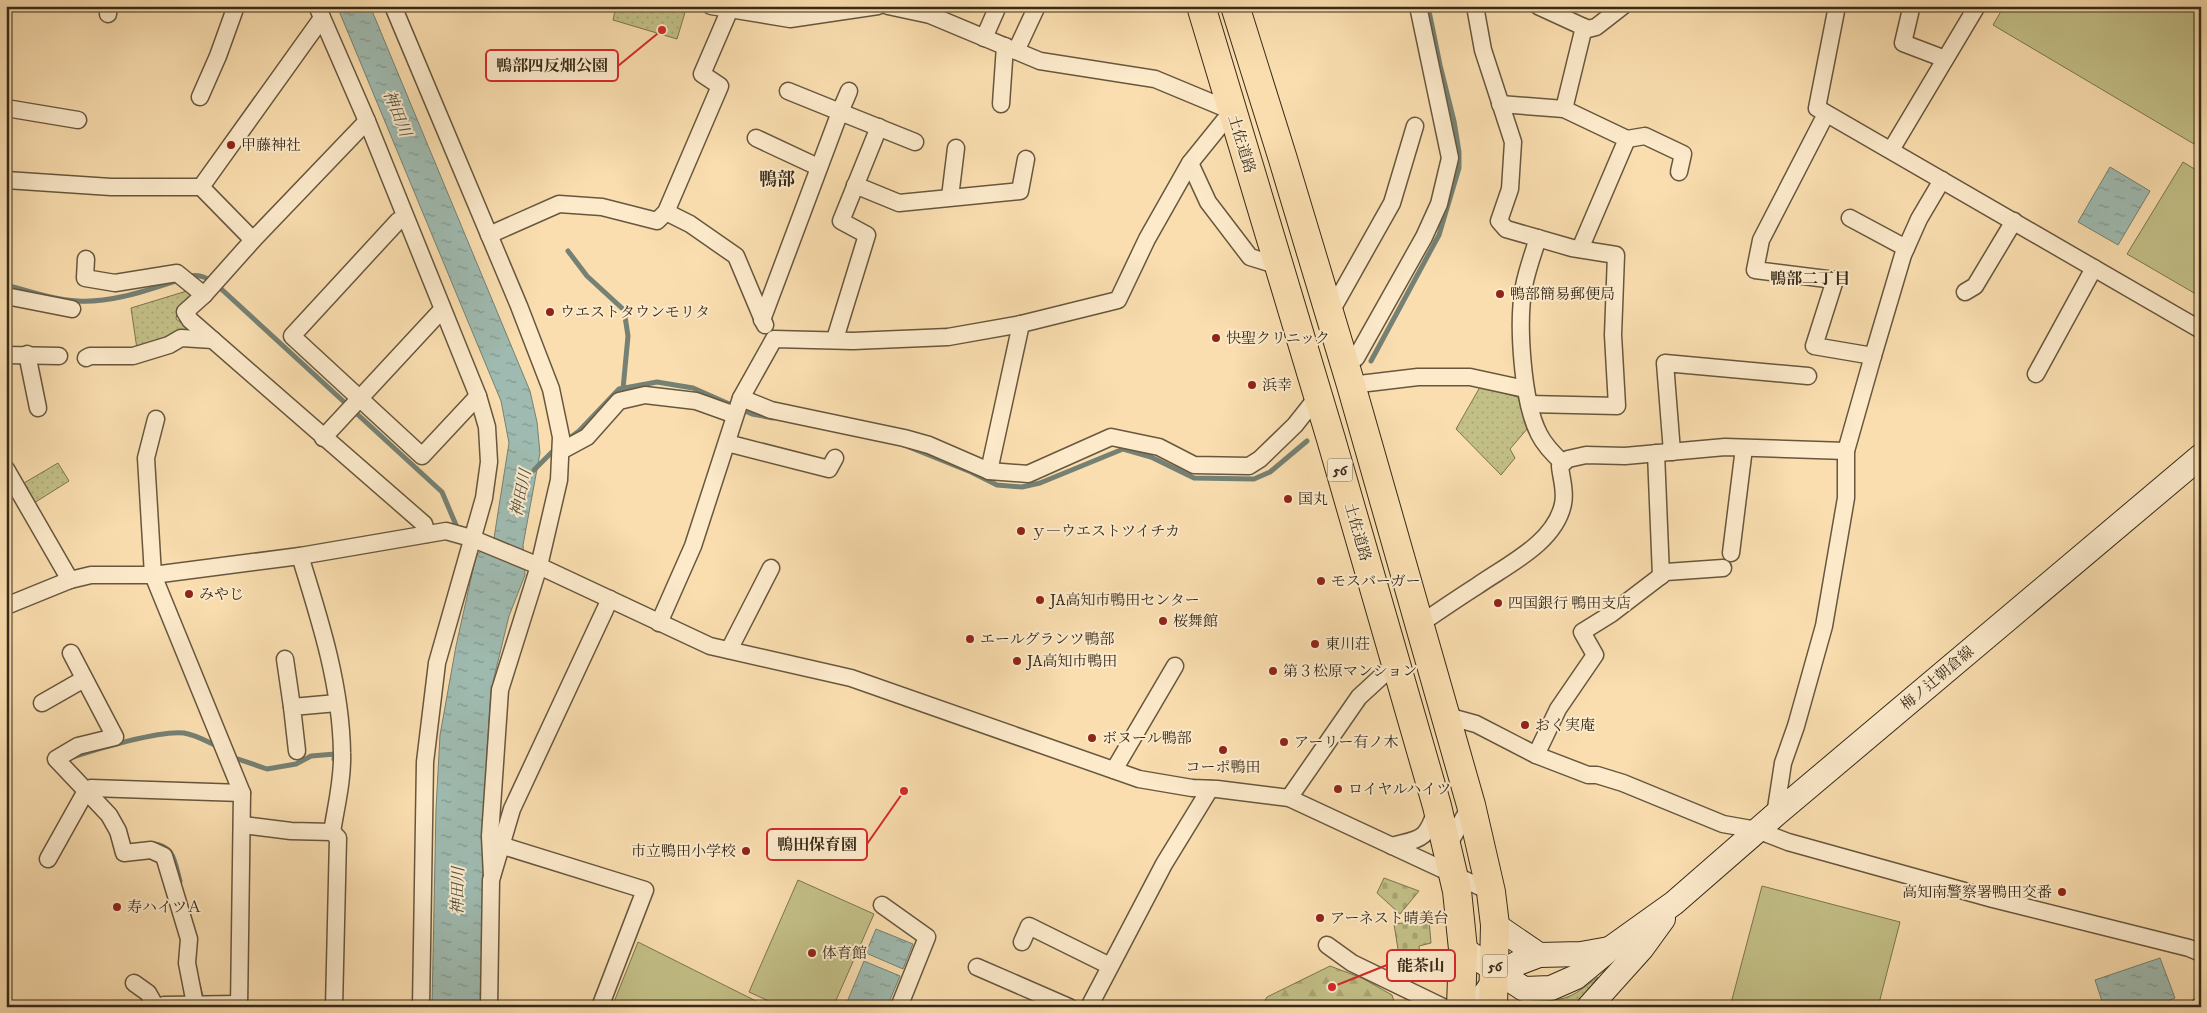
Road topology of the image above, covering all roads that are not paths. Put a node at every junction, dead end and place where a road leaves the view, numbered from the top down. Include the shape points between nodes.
1 (236, 6) edge
2 (393, 6) edge
3 (711, 6) edge
4 (878, 6) edge
5 (888, 6) edge
6 (998, 6) edge
7 (1037, 6) edge
8 (1235, 6) edge
9 (1418, 6) edge
10 (1475, 6) edge
11 (1538, 6) edge
12 (1623, 6) edge
13 (1837, 6) edge
14 (1977, 6) edge
15 (1204, 7) edge
16 (730, 9) junction
17 (1911, 9) dead end
18 (319, 12) edge
19 (792, 13) edge
20 (1584, 27) junction
21 (984, 38) junction
22 (1010, 49) junction
23 (1945, 60) junction
24 (788, 91) dead end
25 (849, 91) dead end
26 (200, 98) dead end
27 (1001, 104) dead end
28 (1500, 104) junction
29 (6, 108) edge
30 (1564, 109) junction
31 (1232, 111) junction
32 (840, 112) junction
33 (1826, 114) junction
34 (78, 120) dead end
35 (367, 121) junction
36 (1415, 126) dead end
37 (878, 127) junction
38 (756, 138) dead end
39 (1627, 139) junction
40 (915, 142) dead end
41 (956, 148) dead end
42 (1891, 150) junction
43 (1026, 159) dead end
44 (1190, 163) junction
45 (818, 167) junction
46 (1679, 172) dead end
47 (6, 180) edge
48 (1942, 180) junction
49 (855, 185) junction
50 (201, 187) junction
51 (950, 197) junction
52 (666, 212) junction
53 (404, 218) junction
54 (1850, 218) dead end
55 (2014, 221) junction
56 (489, 235) junction
57 (1538, 238) junction
58 (253, 240) junction
59 (1906, 248) junction
60 (1580, 250) junction
61 (86, 259) dead end
62 (1279, 266) junction
63 (2094, 268) junction
64 (201, 290) junction
65 (1965, 292) dead end
66 (6, 296) edge
67 (72, 309) dead end
68 (443, 312) junction
69 (1329, 315) junction
70 (762, 320) junction
71 (1021, 324) junction
72 (2201, 330) edge
73 (835, 339) junction
74 (213, 340) junction
75 (774, 340) junction
76 (27, 354) junction
77 (6, 355) edge
78 (59, 356) dead end
79 (1873, 356) junction
80 (86, 358) dead end
81 (1356, 358) dead end
82 (2036, 374) dead end
83 (1808, 376) dead end
84 (1350, 385) junction
85 (478, 396) junction
86 (1318, 396) junction
87 (1527, 397) junction
88 (741, 398) junction
89 (355, 403) junction
90 (38, 408) dead end
91 (735, 415) junction
92 (156, 419) dead end
93 (323, 438) junction
94 (727, 443) junction
95 (561, 445) junction
96 (1744, 448) junction
97 (1846, 451) junction
98 (1664, 453) junction
99 (2201, 456) edge
100 (835, 458) dead end
101 (1563, 463) junction
102 (6, 469) edge
103 (990, 471) junction
104 (427, 534) junction
105 (474, 540) junction
106 (1731, 553) dead end
107 (300, 556) junction
108 (533, 563) junction
109 (771, 568) dead end
110 (1723, 568) dead end
111 (153, 575) junction
112 (1661, 576) junction
113 (70, 580) junction
114 (610, 599) junction
115 (6, 606) edge
116 (660, 624) junction
117 (1420, 624) junction
118 (729, 650) junction
119 (71, 653) dead end
120 (285, 659) dead end
121 (1396, 663) junction
122 (1176, 666) dead end
123 (84, 679) junction
124 (42, 703) dead end
125 (337, 703) junction
126 (292, 707) junction
127 (1447, 716) junction
128 (297, 751) dead end
129 (1536, 755) junction
130 (1114, 770) junction
131 (1210, 789) junction
132 (86, 791) junction
133 (242, 793) junction
134 (1289, 798) junction
135 (1471, 805) junction
136 (1437, 806) junction
137 (1775, 815) junction
138 (243, 825) junction
139 (1757, 830) junction
140 (332, 832) junction
141 (500, 844) junction
142 (1392, 846) junction
143 (48, 859) dead end
144 (1441, 862) junction
145 (492, 876) junction
146 (1491, 892) junction
147 (1674, 903) junction
148 (882, 905) dead end
149 (1495, 925) junction
150 (1022, 942) dead end
151 (1328, 945) dead end
152 (1611, 948) junction
153 (1464, 949) junction
154 (2201, 953) edge
155 (1539, 955) junction
156 (1110, 966) junction
157 (977, 968) dead end
158 (134, 983) dead end
159 (1495, 983) edge
160 (195, 1004) junction
161 (239, 1005) edge
162 (156, 1007) edge
163 (161, 1007) edge
164 (334, 1007) edge
165 (421, 1007) edge
166 (489, 1007) edge
167 (600, 1007) edge
168 (899, 1007) edge
169 (1069, 1007) edge
170 (1089, 1007) edge
171 (1443, 1007) edge
172 (1461, 1007) edge
173 (1478, 1007) edge
174 (1589, 1007) edge

1 - 26 street
2 - 56 street
3 - 16 street
4 - 19 street
5 - 21 street via 930,16
6 - 21 street
7 - 22 street
8 - 69 highway, 56
9 - 81 street via 1450,158 1439,204 1424,237
10 - 28 street via 1483,50
11 - 20 street
12 - 20 street via 1596,27
13 - 33 street via 1817,108
14 - 23 street
15 - 31 highway, 土佐道路 / 56
16 - 19 street
16 - 52 street via 702,74 720,86
17 - 23 street via 1903,43
18 - 35 street
18 - 50 street
20 - 30 street
21 - 22 street
22 - 27 street
22 - 31 street via 1040,61 1155,79
23 - 42 street
24 - 32 street
25 - 32 street
28 - 30 street
28 - 57 street via 1513,142 1510,190 1499,221 1506,229
29 - 34 street
30 - 39 street
31 - 44 street
31 - 62 highway, 土佐道路 / 56
32 - 37 street
32 - 45 street
33 - 42 street
33 - 79 street via 1762,240 1755,270 1835,280 1814,346
35 - 53 street
35 - 58 street
36 - 69 street via 1392,203
37 - 40 street
37 - 49 street
38 - 45 street
39 - 46 street via 1645,136 1683,154
39 - 60 street
41 - 51 street
42 - 48 street
43 - 51 street via 1020,191
44 - 62 street via 1208,202 1250,257
44 - 71 street via 1147,239 1118,300
45 - 70 street
47 - 50 street via 111,187
48 - 55 street
48 - 59 street
49 - 51 street via 899,203
49 - 73 street via 841,221 867,235
50 - 58 street
52 - 56 street via 657,221 602,207 559,204
52 - 70 street via 690,224 736,256
53 - 68 street
53 - 89 street via 292,336
54 - 59 street
55 - 63 street
55 - 65 street via 1975,286
56 - 95 street via 551,389
57 - 60 street
57 - 87 street via 1524,288 1522,333
58 - 64 street via 219,278
59 - 79 street
60 - 87 street via 1616,255 1613,335 1617,406
61 - 64 street via 85,278 115,283 177,273
62 - 86 highway, 土佐道路 / 56
63 - 72 street
63 - 82 street
64 - 74 street via 185,312
66 - 67 street
68 - 85 street
68 - 89 street
69 - 84 highway, 56
70 - 75 street
71 - 73 street via 948,337
71 - 103 street
73 - 75 street
74 - 80 street via 181,338 133,356
74 - 93 street
75 - 88 street
76 - 77 street
76 - 78 street
76 - 90 street
79 - 97 street
83 - 98 street via 1665,363
84 - 87 street via 1418,377 1470,377
84 - 117 highway, 56
85 - 89 street via 422,456
85 - 105 street via 487,428 490,462
86 - 103 street via 1295,426 1249,466 1194,465 1158,448 1111,437 1028,474
86 - 121 highway, 土佐道路 / 56
87 - 101 street via 1538,433
88 - 91 street
88 - 103 street via 771,410 929,445
89 - 93 street
91 - 94 street
91 - 95 street via 696,401 645,395 619,401 587,437
92 - 111 street via 146,458
93 - 104 street via 424,524
94 - 100 street via 829,468
94 - 116 street via 693,546
95 - 108 street via 559,480
96 - 97 street
96 - 98 street
96 - 106 street
97 - 137 street via 1846,498 1824,626 1783,763
98 - 101 street via 1586,455
98 - 112 street
99 - 137 main road, 梅ノ辻朝倉線
101 - 117 street via 1560,466 1564,504 1546,536 1519,558
102 - 113 street
104 - 105 street via 446,531
104 - 107 street
105 - 108 street
105 - 165 street via 437,663 425,762
107 - 111 street
107 - 125 street via 325,636
108 - 114 street
108 - 145 street via 500,690 490,836
109 - 118 street
110 - 112 street via 1675,570
111 - 113 street via 91,576
111 - 133 street
112 - 129 street via 1582,632 1595,655 1558,708
113 - 115 street
114 - 116 street
114 - 141 street via 512,809
116 - 118 street via 710,646
117 - 127 highway, 56
118 - 130 street via 851,678
119 - 123 street
120 - 126 street
121 - 134 street via 1359,697
121 - 136 highway, 土佐道路 / 56
122 - 130 street
123 - 124 street
123 - 132 street via 115,737 78,746 56,760
125 - 126 street
125 - 140 street via 343,754
126 - 128 street
127 - 129 street via 1476,724
127 - 135 highway, 56
129 - 139 street via 1588,775 1623,782 1723,824
130 - 131 street via 1139,779
131 - 134 street
131 - 156 street via 1184,829
132 - 133 street via 91,788
132 - 143 street
132 - 160 street via 118,831 124,853 151,850 164,856 188,939 187,963
133 - 138 street
134 - 142 street
135 - 144 street
135 - 146 highway, 56
136 - 142 street via 1430,828 1423,837
136 - 144 highway, 土佐道路 / 56
137 - 139 main road, 梅ノ辻朝倉線
138 - 140 street
138 - 161 street
139 - 147 main road, 梅ノ辻朝倉線
139 - 154 street via 1788,842 1993,900
140 - 164 street via 338,838
141 - 145 street
141 - 167 street via 646,890
142 - 144 street
144 - 146 street
144 - 153 highway, 土佐道路 / 56 via 1457,891
145 - 166 street
146 - 149 highway, 56
147 - 152 main road, 梅ノ辻朝倉線
147 - 174 main road, 梅ノ辻朝倉線 via 1642,948
148 - 168 street via 927,937
149 - 155 main road
149 - 159 highway, 56
150 - 156 street via 1029,926
151 - 171 street via 1352,963
152 - 155 main road, 梅ノ辻朝倉線 via 1581,954
152 - 159 main road via 1576,978 1550,988 1524,989
153 - 159 main road
153 - 172 highway, 土佐道路 / 56
155 - 159 main road, 梅ノ辻朝倉線
156 - 170 street
157 - 169 street
158 - 162 street via 148,993
159 - 173 main road
160 - 161 street
160 - 163 street

